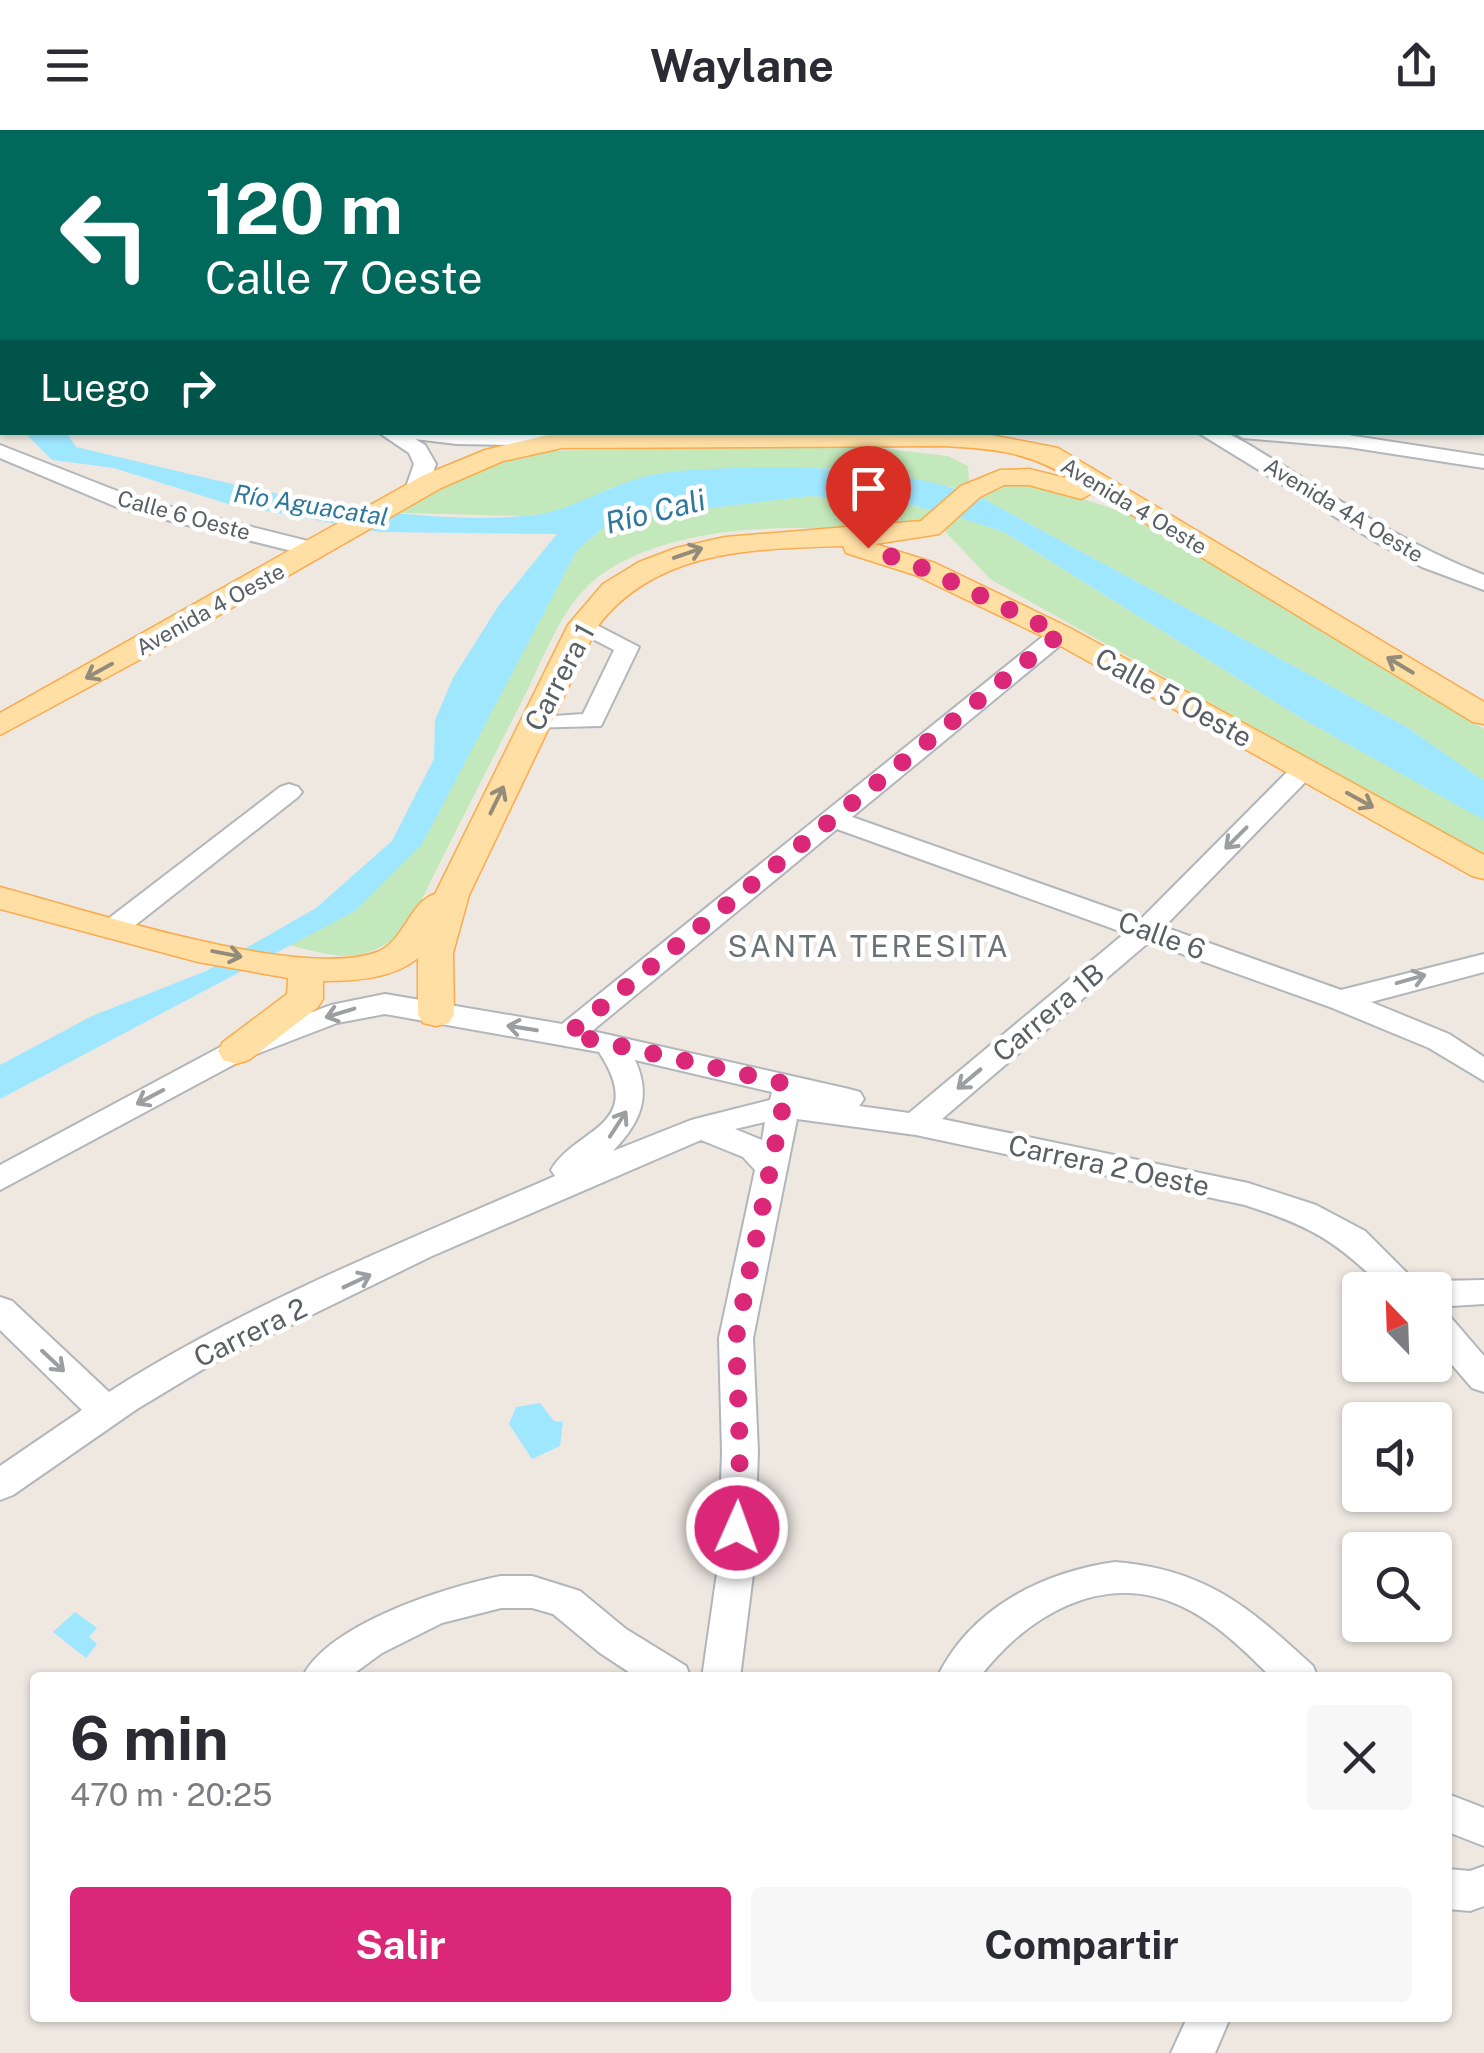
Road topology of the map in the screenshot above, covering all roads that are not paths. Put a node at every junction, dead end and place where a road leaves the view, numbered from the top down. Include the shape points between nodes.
1 (393, 435) edge
2 (434, 435) edge
3 (909, 435) edge
4 (1214, 435) edge
5 (1307, 435) edge
6 (1349, 437) edge
7 (849, 439) junction
8 (562, 440) junction
9 (1484, 442) edge
10 (0, 450) edge
11 (1432, 452) junction
12 (1484, 462) edge
13 (976, 485) junction
14 (410, 492) junction
15 (1136, 508) junction
16 (936, 523) junction
17 (794, 539) junction
18 (326, 543) junction
19 (1484, 583) edge
20 (583, 625) junction
21 (1060, 634) junction
22 (1484, 716) edge
23 (534, 724) junction
24 (0, 726) edge
25 (1304, 769) junction
26 (289, 792) dead end
27 (831, 818) junction
28 (1484, 869) edge
29 (454, 887) junction
30 (0, 898) edge
31 (114, 928) junction
32 (1147, 928) junction
33 (1484, 963) edge
34 (298, 968) junction
35 (1340, 1000) junction
36 (436, 1014) junction
37 (568, 1034) junction
38 (608, 1043) junction
39 (236, 1052) junction
40 (1484, 1072) edge
41 (784, 1096) junction
42 (916, 1124) junction
43 (702, 1128) junction
44 (769, 1165) junction
45 (0, 1179) edge
46 (515, 1206) junction
47 (1388, 1272) edge
48 (1484, 1292) edge
49 (1452, 1293) edge
50 (0, 1310) edge
51 (1452, 1342) edge
52 (1484, 1380) edge
53 (106, 1411) junction
54 (0, 1486) edge
55 (329, 1672) edge
56 (662, 1672) edge
57 (722, 1672) edge
58 (960, 1672) edge
59 (1292, 1672) edge
60 (1452, 1814) edge
61 (1484, 1826) edge
62 (1484, 1886) edge
63 (1452, 1889) edge
64 (1207, 2022) edge
65 (1193, 2053) edge

1 - 14 street via 418,449 425,464
2 - 8 street, Avenida 4 Oeste
3 - 7 main road, Avenida 4 Oeste
3 - 15 main road, Avenida 4 Oeste via 1010,442 1049,454
4 - 19 street, Avenida 4A Oeste via 1414,553
5 - 6 street
6 - 11 street
7 - 8 main road, Avenida 4 Oeste
7 - 13 main road via 965,454 984,473
8 - 14 main road, Avenida 4 Oeste via 473,460
9 - 11 street
10 - 18 street, Calle 6 Oeste via 127,502
11 - 12 street
13 - 15 main road via 1033,476
13 - 16 main road
14 - 18 main road, Avenida 4 Oeste
22 -> 15 main road, Avenida 4 Oeste
16 - 17 main road via 892,536
16 - 21 main road via 945,550 974,582
20 -> 17 main road, Carrera 1 via 612,592 657,564 698,548
17 - 21 main road, Calle 5 Oeste via 883,554
18 -> 24 main road, Avenida 4 Oeste
20 - 23 main road, Carrera 1
20 - 23 street via 626,647 592,721
21 - 25 main road, Calle 5 Oeste
21 - 27 street
29 -> 23 main road, Carrera 1
25 -> 28 main road, Calle 5 Oeste
25 -> 32 street, Carrera 1B
26 - 31 street
27 - 32 street, Calle 6
27 - 37 street
29 - 34 main road via 390,961 350,972
29 - 36 main road via 434,955
30 - 31 main road
31 -> 34 main road
32 - 35 street, Calle 6
32 -> 42 street, Carrera 1B
35 -> 33 street
34 - 39 main road via 305,999
35 - 40 street, Calle 6 via 1439,1041
37 -> 36 street, Carrera 2 Oeste
36 -> 39 street via 360,1006
37 - 38 street, Carrera 2 Oeste
38 - 41 street, Carrera 2 Oeste
46 -> 38 street, Carrera 2 via 608,1140 624,1121 631,1084
39 -> 45 street
41 - 42 street, Carrera 2 Oeste via 888,1124
41 - 43 street, Carrera 2
41 - 44 street
42 - 47 street, Carrera 2 Oeste via 1248,1194 1354,1239
43 - 44 street via 754,1149
43 - 46 street, Carrera 2
44 - 57 street via 736,1338 736,1566
53 -> 46 street, Carrera 2 via 202,1354
48 - 49 street
50 -> 53 street
51 - 52 street
53 - 54 street, Carrera 2
55 - 56 street via 400,1622 516,1590 560,1599
58 - 59 street via 979,1643 1019,1607 1055,1588 1105,1578 1147,1580 1187,1592 1228,1614
60 - 61 street
62 - 63 street
64 - 65 street

